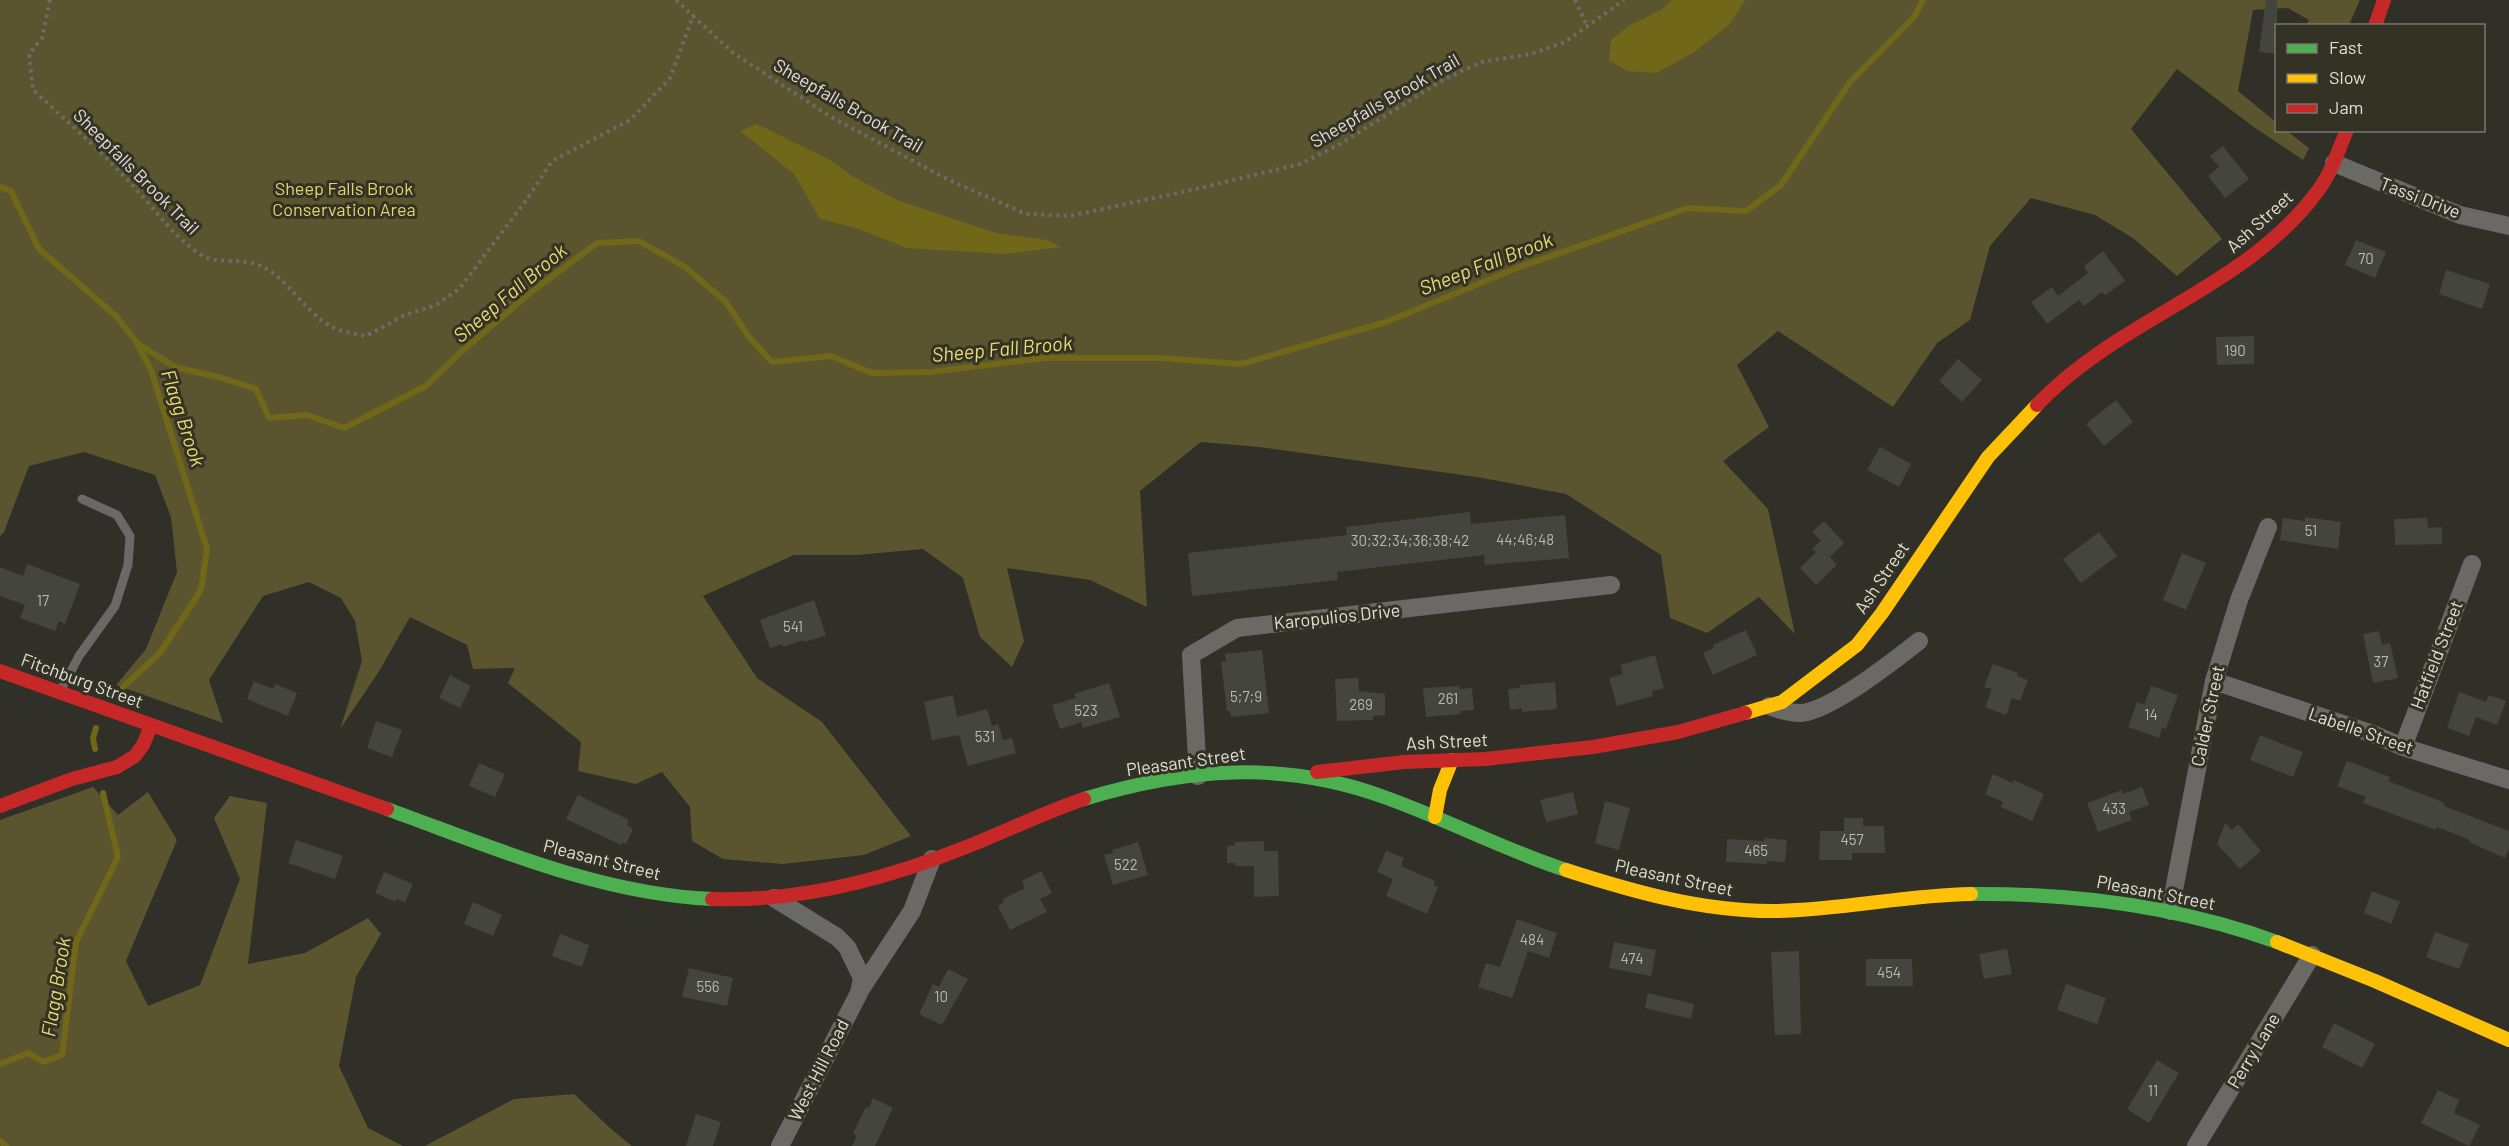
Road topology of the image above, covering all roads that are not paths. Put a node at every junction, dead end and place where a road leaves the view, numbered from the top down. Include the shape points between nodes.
1 (2384, 0) edge
2 (2376, 24) edge
3 (2346, 132) edge
4 (2334, 164) junction
5 (2509, 226) edge
6 (82, 499) dead end
7 (2268, 527) dead end
8 (2472, 564) dead end
9 (1611, 585) dead end
10 (1919, 641) dead end
11 (0, 671) edge
12 (2214, 681) junction
13 (60, 692) junction
14 (1769, 706) junction
15 (151, 726) junction
16 (2403, 747) junction
17 (1452, 760) junction
18 (1299, 774) junction
19 (1198, 776) junction
20 (2509, 780) edge
21 (0, 806) edge
22 (1435, 817) junction
23 (932, 859) junction
24 (774, 898) junction
25 (2170, 911) junction
26 (2312, 955) junction
27 (858, 993) junction
28 (2509, 1040) edge
29 (780, 1146) edge
30 (2196, 1146) edge

1 - 2 street
3 - 4 street, Ash Street
4 - 5 street, Tassi Drive via 2460,215
4 - 14 street, Ash Street via 2292,222 2244,264 2109,345 2052,389 1988,457 1857,645 1791,696
6 - 13 lane via 117,515 130,536 128,565 115,606 79,656
7 - 12 street, Calder Street via 2239,600
8 - 16 street, Hatfield Street
9 - 19 street, Karopulios Drive via 1237,628 1191,655
10 - 14 street via 1862,684 1830,702 1802,713
11 - 13 street, Fitchburg Street
12 - 16 street, Labelle Street
12 - 25 street, Calder Street
13 - 15 street, Fitchburg Street
14 - 17 street, Ash Street via 1667,734 1593,747
15 - 21 street via 135,756 117,767
15 - 24 street, Pleasant Street via 586,877 678,896
16 - 20 street, Labelle Street
17 - 18 street, Ash Street
17 - 22 street
18 - 19 street, Pleasant Street via 1247,770
18 - 22 street, Pleasant Street via 1346,784
19 - 23 street, Pleasant Street via 1099,794
22 - 25 street, Pleasant Street via 1508,850 1604,882 1707,906 1786,912 1918,897 1998,894 2074,896
23 - 24 street, Pleasant Street via 846,887
23 - 27 street, West Hill Road via 912,910
24 - 27 street via 848,947 862,978
25 - 26 street, Pleasant Street
26 - 28 street, Pleasant Street
26 - 30 street, Perry Lane
27 - 29 street, West Hill Road

